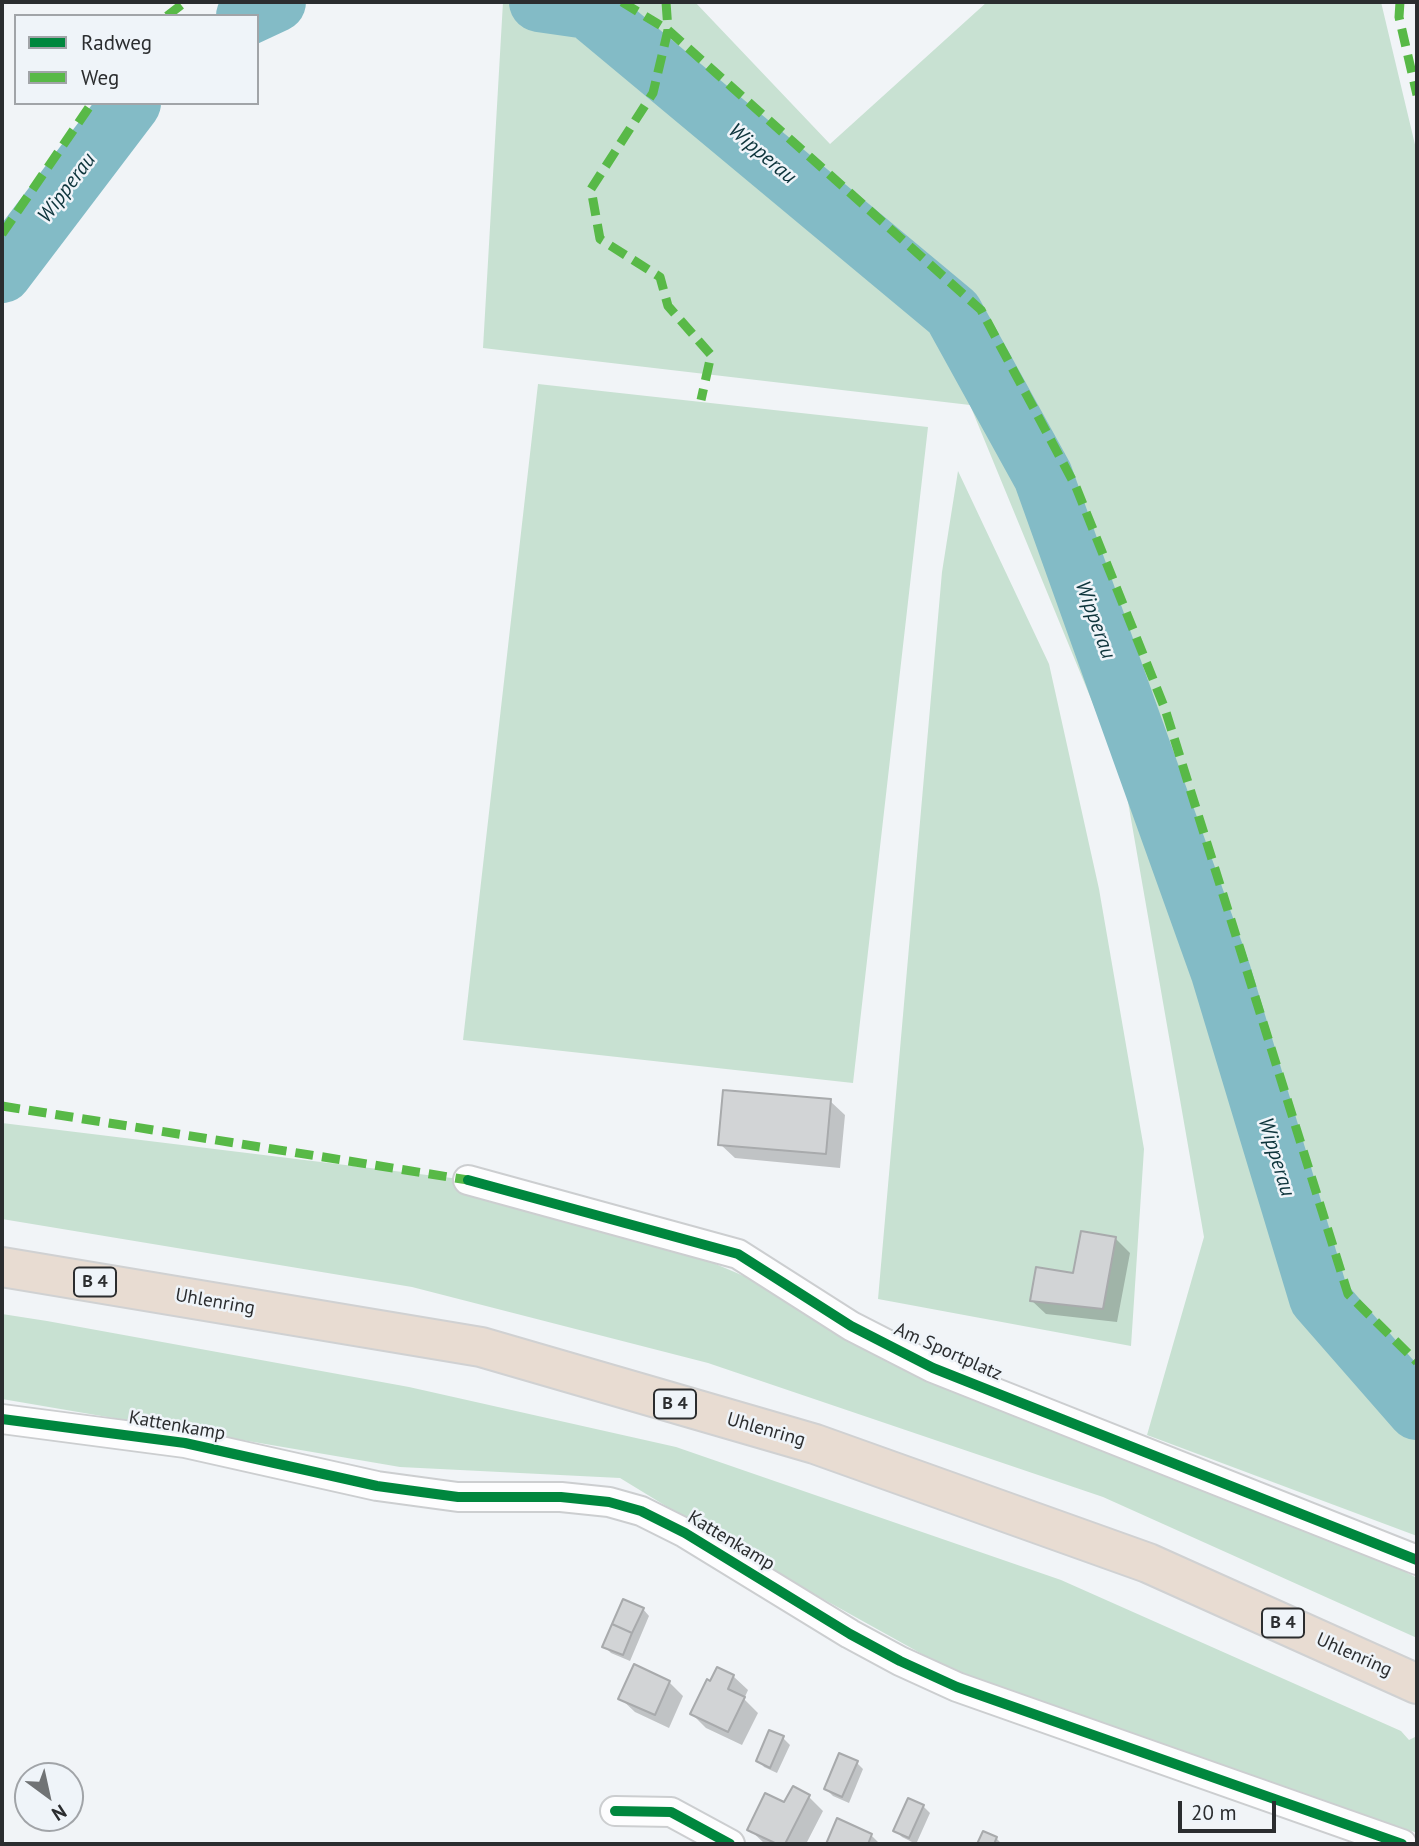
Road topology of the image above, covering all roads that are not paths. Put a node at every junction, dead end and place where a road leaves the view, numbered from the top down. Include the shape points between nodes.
1 (468, 1180) dead end
2 (2, 1267) edge
3 (2, 1419) edge
4 (1417, 1560) edge
5 (1417, 1684) edge
6 (615, 1811) dead end
7 (730, 1844) edge
8 (1402, 1844) edge

1 - 4 street, Am Sportplatz via 738,1254 851,1326 933,1368
2 - 5 highway, Uhlenring / B 4 via 481,1347 815,1444 1148,1563
3 - 8 street, Kattenkamp via 185,1443 377,1486 444,1495 561,1497 641,1511 850,1634 957,1687
6 - 7 street via 671,1812

